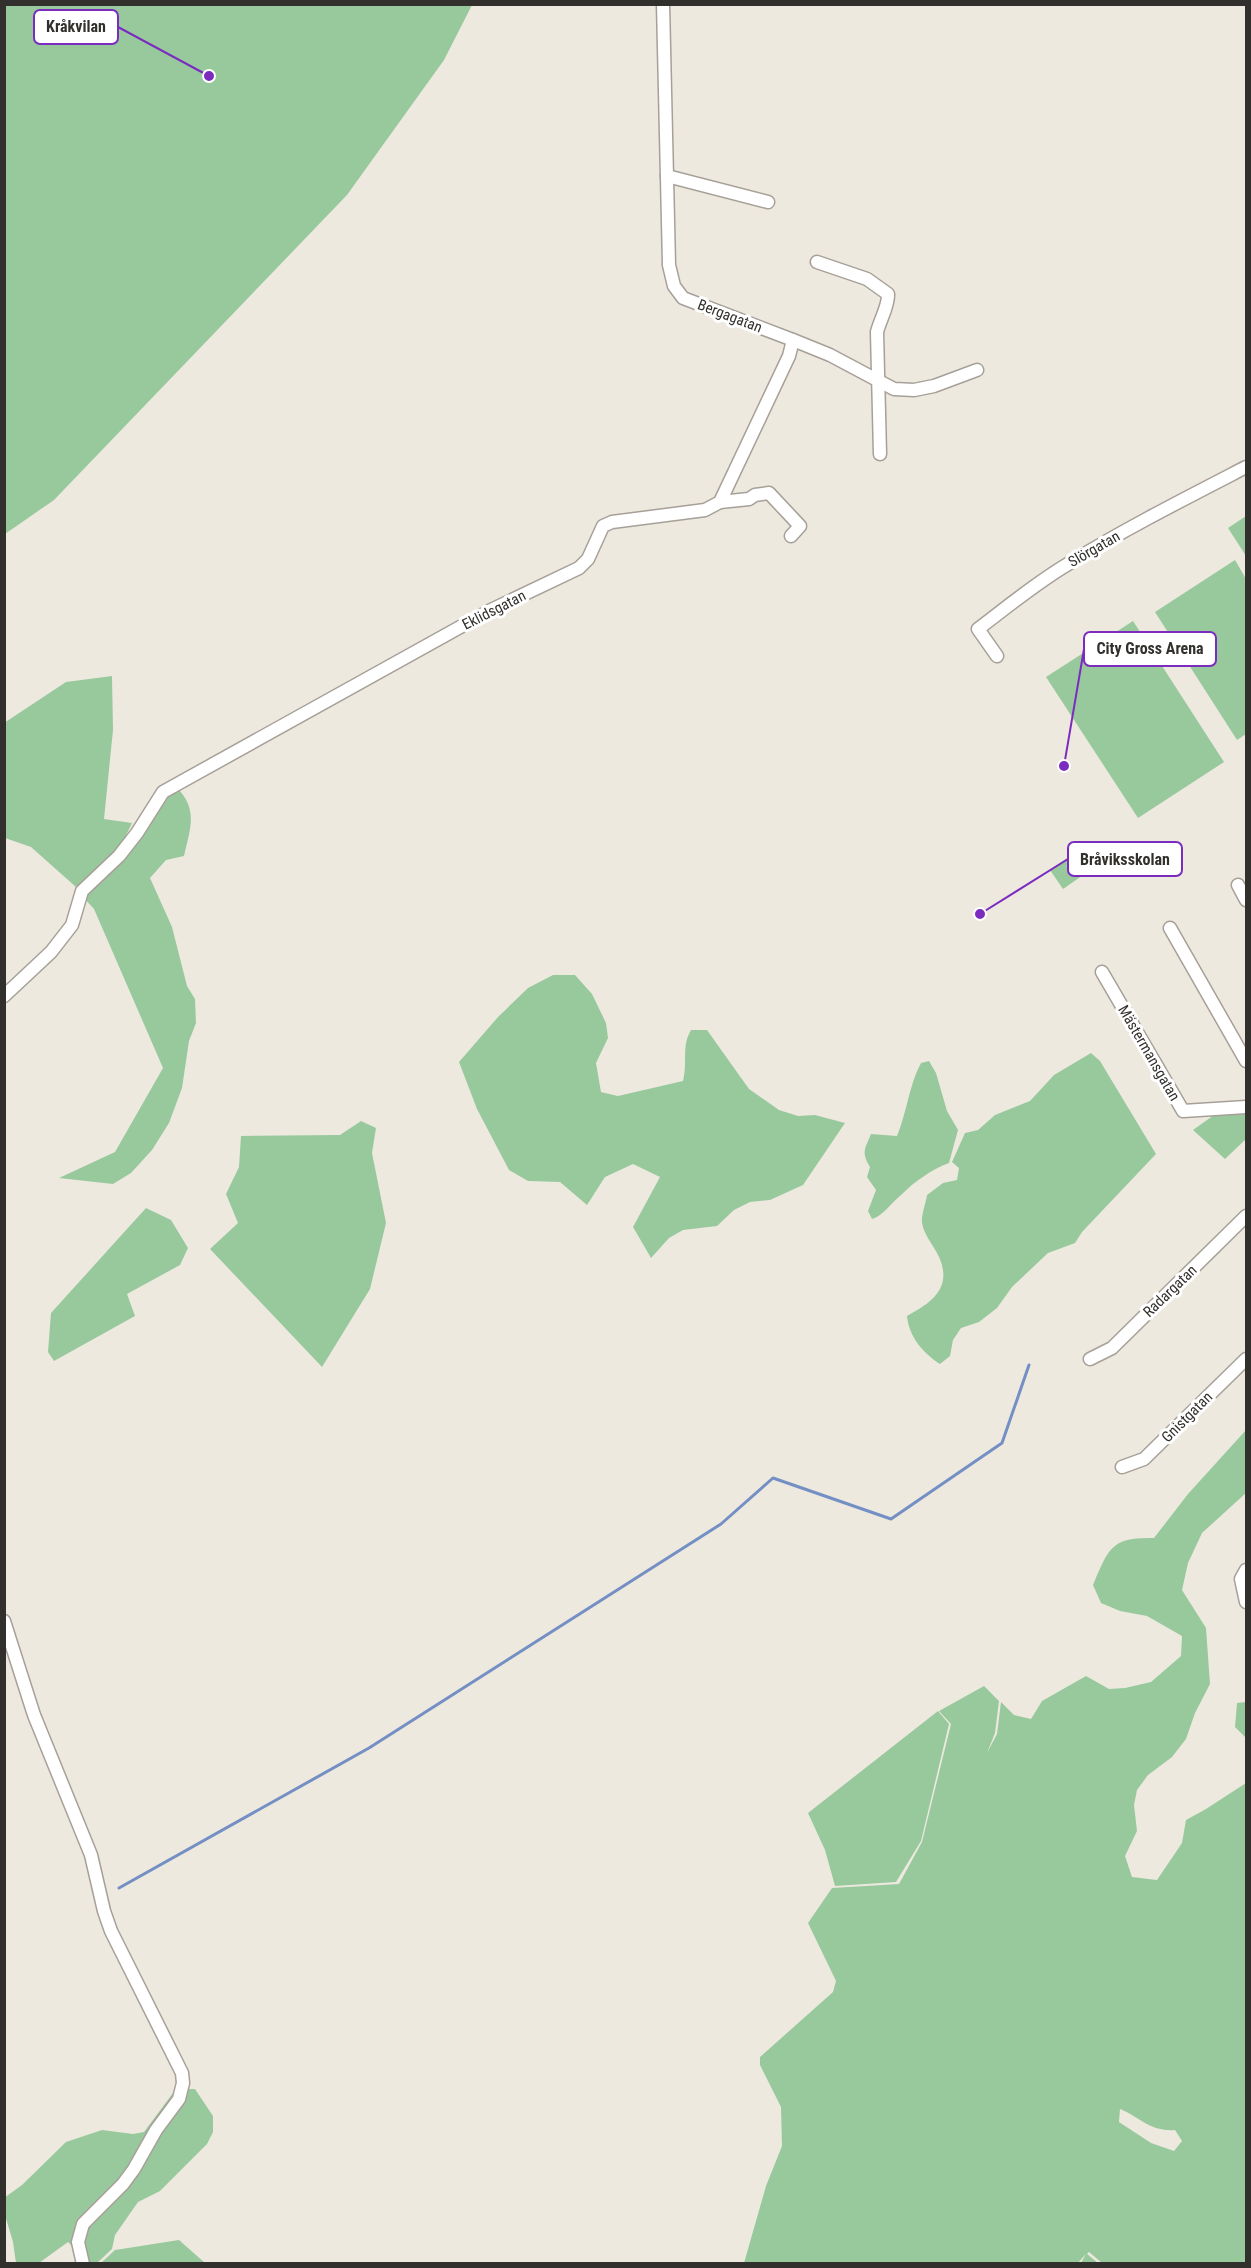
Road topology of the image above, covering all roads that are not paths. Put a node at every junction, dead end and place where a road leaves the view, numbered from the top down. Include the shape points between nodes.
1 (663, 4) edge
2 (667, 176) junction
3 (768, 202) dead end
4 (817, 262) dead end
5 (794, 340) junction
6 (977, 370) dead end
7 (877, 381) junction
8 (880, 454) dead end
9 (1246, 467) edge
10 (720, 502) junction
11 (791, 536) dead end
12 (997, 656) dead end
13 (1238, 885) dead end
14 (1246, 900) edge
15 (1170, 928) dead end
16 (1102, 972) dead end
17 (4, 996) edge
18 (1246, 1061) edge
19 (1246, 1107) edge
20 (1246, 1216) edge
21 (1090, 1359) dead end
22 (1246, 1359) edge
23 (1122, 1467) dead end
24 (1246, 1570) edge
25 (1246, 1602) edge
26 (4, 1621) edge
27 (83, 2264) edge

1 - 2 street, Bergagatan
2 - 3 street
2 - 5 street, Bergagatan via 669,265 674,286 682,298
4 - 7 street via 867,279 888,294 889,302 877,332
5 - 7 street
5 - 10 street
6 - 7 street via 914,390 894,389
7 - 8 street
9 - 12 street, Slörgatan via 1143,520 1019,597 978,629
10 - 11 street via 769,493 800,526
10 - 17 street, Eklidsgatan via 705,510 603,526 588,559 579,567 489,611 163,792 119,856 82,891 72,925 51,952
13 - 14 street
15 - 18 street
16 - 19 street, Mästermansgatan via 1183,1111
20 - 21 street, Radargatan via 1112,1348
22 - 23 street, Gnistgatan via 1144,1459
24 - 25 street via 1241,1579
26 - 27 street via 34,1715 88,1845 111,1931 182,2073 179,2099 134,2169 83,2224 78,2242

